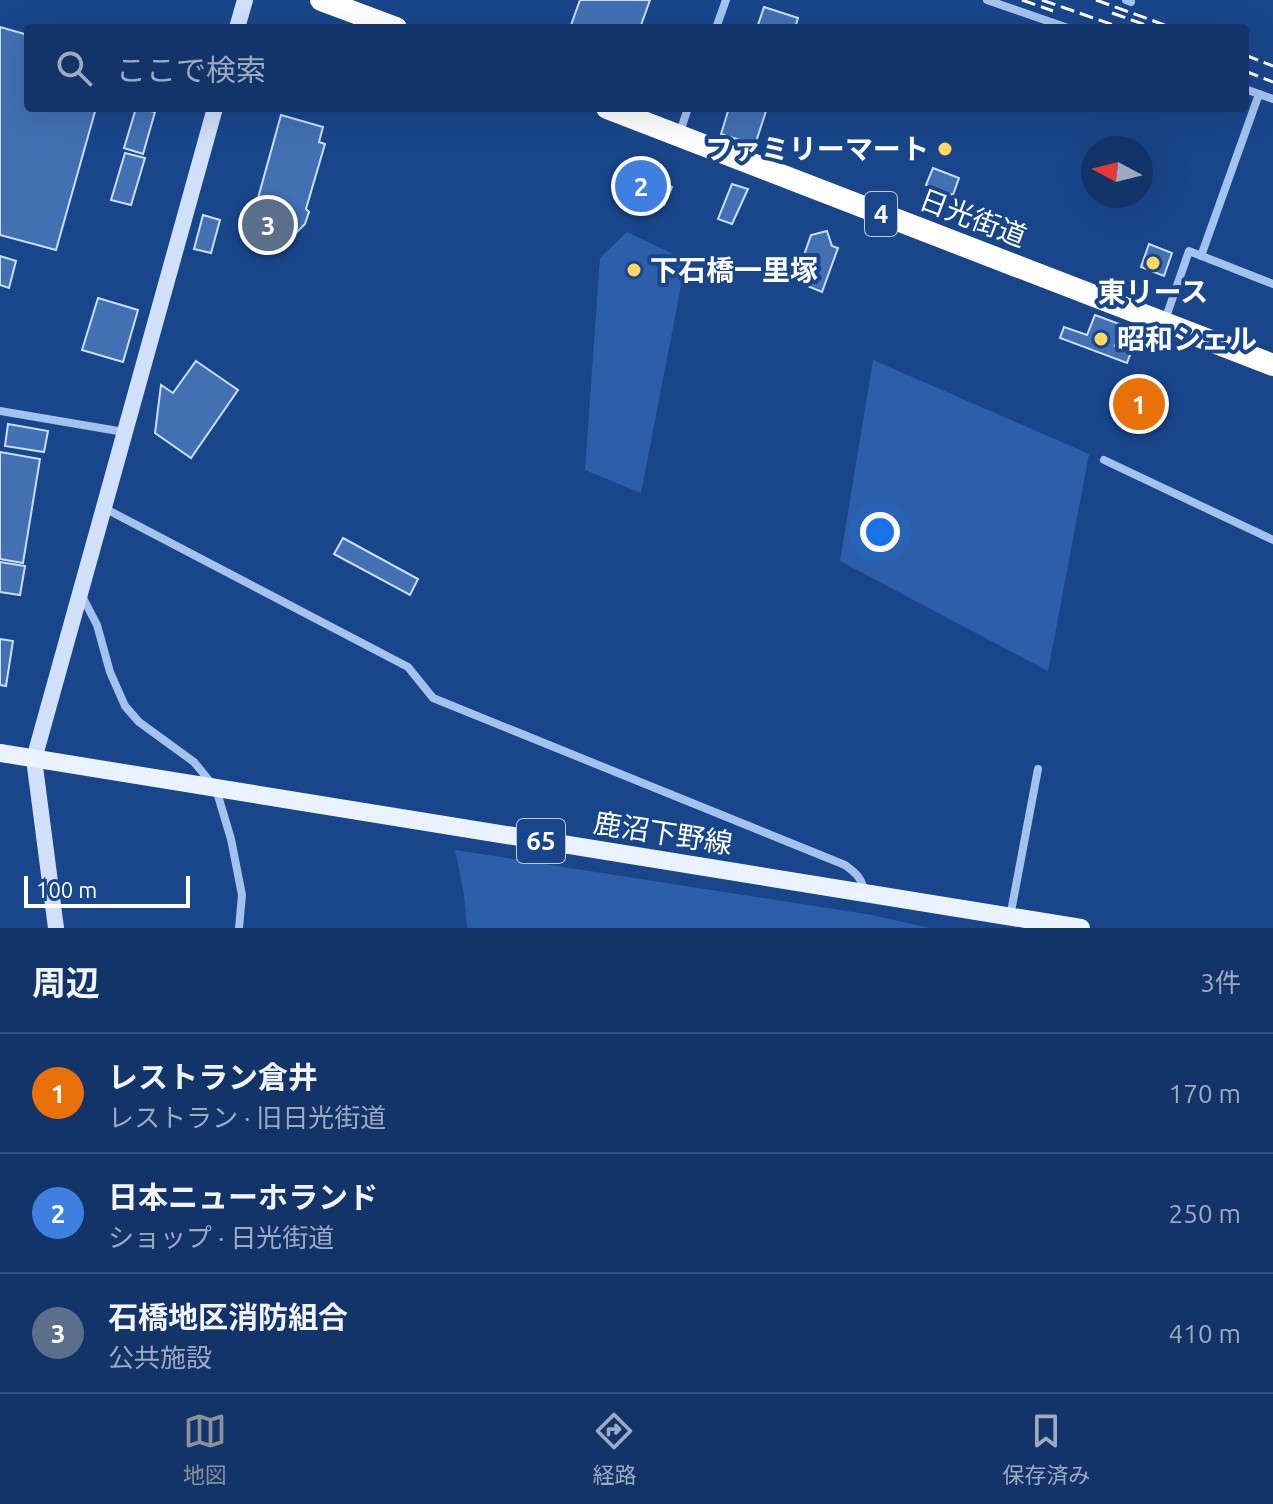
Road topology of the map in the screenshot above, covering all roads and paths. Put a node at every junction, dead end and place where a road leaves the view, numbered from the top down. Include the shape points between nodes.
1 (245, 0) edge
2 (321, 0) edge
3 (726, 0) edge
4 (987, 0) edge
5 (238, 24) edge
6 (385, 24) edge
7 (717, 24) edge
8 (1056, 24) edge
9 (1249, 90) edge
10 (1259, 94) junction
11 (1273, 99) edge
12 (214, 112) edge
13 (617, 112) edge
14 (687, 112) edge
15 (679, 136) junction
16 (1201, 256) junction
17 (1273, 284) edge
18 (1164, 324) junction
19 (1273, 365) edge
20 (0, 411) edge
21 (125, 432) junction
22 (1104, 460) dead end
23 (104, 508) junction
24 (1273, 540) edge
25 (80, 592) junction
26 (0, 753) edge
27 (34, 759) junction
28 (1038, 769) dead end
29 (216, 789) junction
30 (864, 894) junction
31 (1010, 918) junction
32 (56, 928) edge
33 (239, 928) edge
34 (1081, 928) edge

1 - 5 street
2 - 6 highway
3 - 7 street
4 - 8 street
9 - 10 street
10 - 11 street
10 - 16 street
12 - 21 street
13 - 15 highway, 日光街道 / 4
14 - 15 street
15 - 18 highway, 日光街道 / 4
16 - 17 street
16 - 18 street via 1189,251
18 - 19 highway, 日光街道 / 4
20 - 21 street
21 - 23 street
22 - 24 street
23 - 25 street
23 - 30 street via 408,667 433,698 845,865 863,883
25 - 27 street
25 - 29 street via 125,706 194,762
26 - 27 main road, 鹿沼下野線 / 65
27 - 29 main road, 鹿沼下野線 / 65
27 - 32 street
28 - 31 street
29 - 30 main road, 鹿沼下野線 / 65
29 - 33 street via 242,895
30 - 31 main road, 鹿沼下野線 / 65
31 - 34 main road, 鹿沼下野線 / 65

